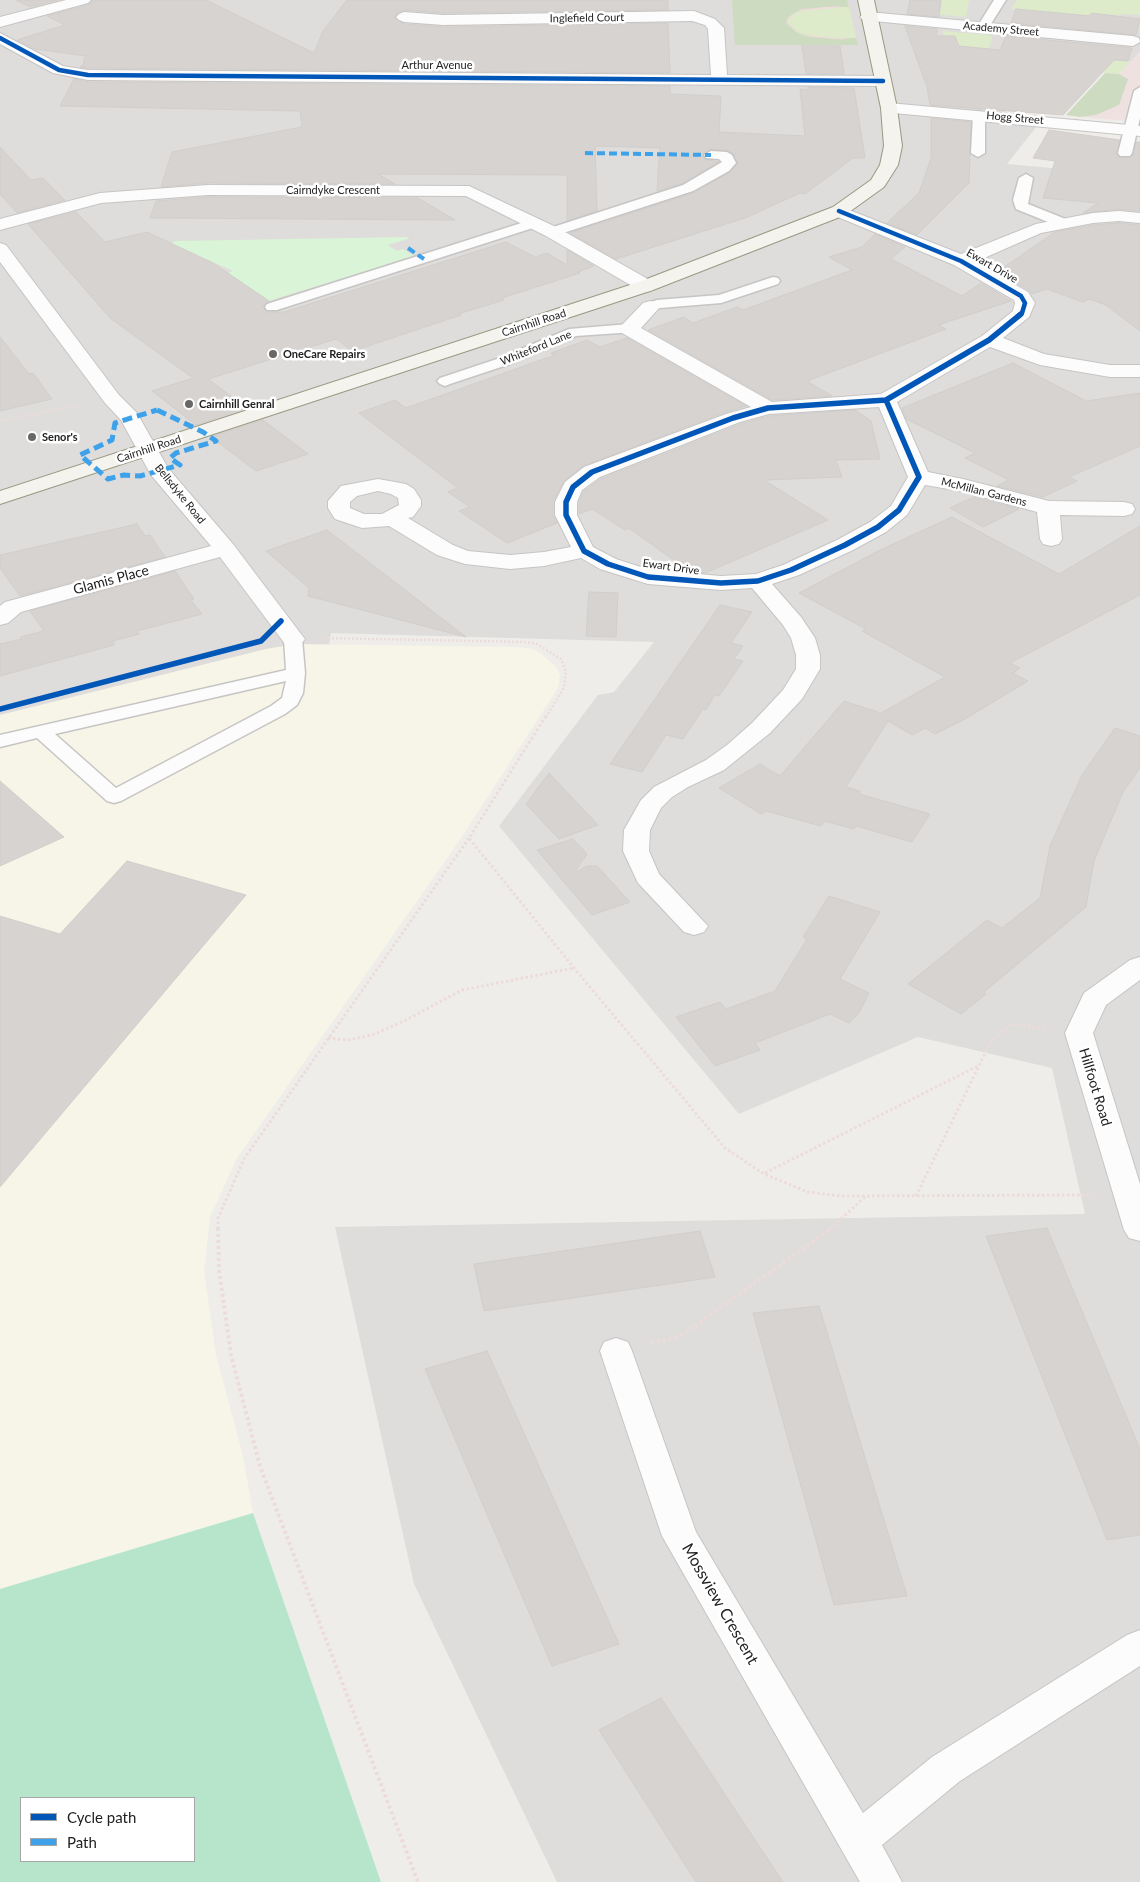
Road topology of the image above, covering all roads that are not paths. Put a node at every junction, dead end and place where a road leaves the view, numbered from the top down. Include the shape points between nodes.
1 (83, 0) edge
2 (1000, 0) edge
3 (867, 8) edge
4 (404, 17) dead end
5 (0, 22) edge
6 (983, 27) junction
7 (0, 38) edge
8 (1133, 42) dead end
9 (719, 78) junction
10 (883, 81) junction
11 (1140, 91) edge
12 (889, 108) junction
13 (979, 115) junction
14 (1136, 130) edge
15 (1125, 152) dead end
16 (978, 153) dead end
17 (711, 155) dead end
18 (1026, 178) dead end
19 (839, 211) junction
20 (1140, 218) edge
21 (534, 223) junction
22 (1063, 223) junction
23 (0, 225) edge
24 (552, 232) junction
25 (0, 250) edge
26 (961, 261) junction
27 (772, 281) dead end
28 (646, 286) junction
29 (650, 307) joint
30 (272, 308) dead end
31 (629, 329) junction
32 (990, 340) junction
33 (1140, 371) edge
34 (445, 381) dead end
35 (886, 400) junction
36 (768, 408) junction
37 (147, 450) junction
38 (919, 477) junction
39 (0, 498) edge
40 (1048, 508) junction
41 (1124, 509) dead end
42 (392, 518) dead end
43 (1051, 539) dead end
44 (226, 548) junction
45 (584, 551) junction
46 (758, 580) junction
47 (0, 618) edge
48 (293, 639) joint
49 (296, 673) junction
50 (42, 732) junction
51 (0, 741) edge
52 (694, 926) dead end
53 (1140, 966) edge
54 (1140, 1230) edge
55 (616, 1351) road end
56 (1140, 1646) edge
57 (857, 1841) junction
58 (882, 1882) edge

1 - 5 street
2 - 6 lane
3 - 6 street, Academy Street
3 - 10 main road, Cairnhill Road
4 - 9 street, Inglefield Court via 452,20 694,16 716,28
6 - 8 street, Academy Street
7 - 9 street, Arthur Avenue via 59,70 79,74
9 - 10 street, Arthur Avenue
10 - 12 main road, Cairnhill Road
11 - 14 lane
12 - 13 street, Hogg Street
12 - 19 main road, Cairnhill Road via 893,146 889,165 878,183
13 - 14 street, Hogg Street
13 - 16 lane
14 - 15 lane
17 - 24 lane via 727,158 728,163 688,188
18 - 22 lane via 1021,206
19 - 26 street, Ewart Drive
19 - 28 main road, Cairnhill Road
20 - 22 street via 1119,216
21 - 23 street, Cairndyke Crescent via 469,191 208,190 100,198
21 - 24 street, Cairndyke Crescent
21 - 30 lane
22 - 26 street via 1036,229
24 - 28 street, Cairndyke Crescent
25 - 37 street, Bellsdyke Road via 112,400 130,418
26 - 32 street, Ewart Drive via 1021,296 1025,303 1022,313
27 - 29 lane via 721,299
28 - 37 main road, Cairnhill Road
29 - 31 street
31 - 34 lane, Whiteford Lane via 574,332
31 - 36 street
32 - 33 street via 1040,359 1110,371
32 - 35 street, Ewart Drive
35 - 36 street, Ewart Drive
35 - 38 street
36 - 45 street, Ewart Drive via 592,472 573,487 566,502 566,514
37 - 39 main road, Cairnhill Road
37 - 44 street, Bellsdyke Road via 159,470
38 - 40 street, McMillan Gardens via 963,484
38 - 46 street, Ewart Drive via 899,510 878,527 791,570
40 - 41 street, McMillan Gardens
40 - 43 street
42 - 45 street via 445,550 465,557 510,562
44 - 47 street, Glamis Place via 14,607
44 - 48 street, Bellsdyke Road
45 - 46 street, Ewart Drive via 608,564 648,578 721,583
46 - 52 street via 803,638 808,669 793,694 761,728 715,765 663,792 650,805 637,830 636,851 646,877
48 - 49 lane
49 - 50 lane
49 - 50 lane via 294,693 290,701 278,710 114,797
50 - 51 lane
53 - 54 street, Hillfoot Road via 1094,1000 1079,1033
55 - 57 street, Mossview Crescent via 680,1536
56 - 57 street via 946,1769
57 - 58 street, Mossview Crescent

